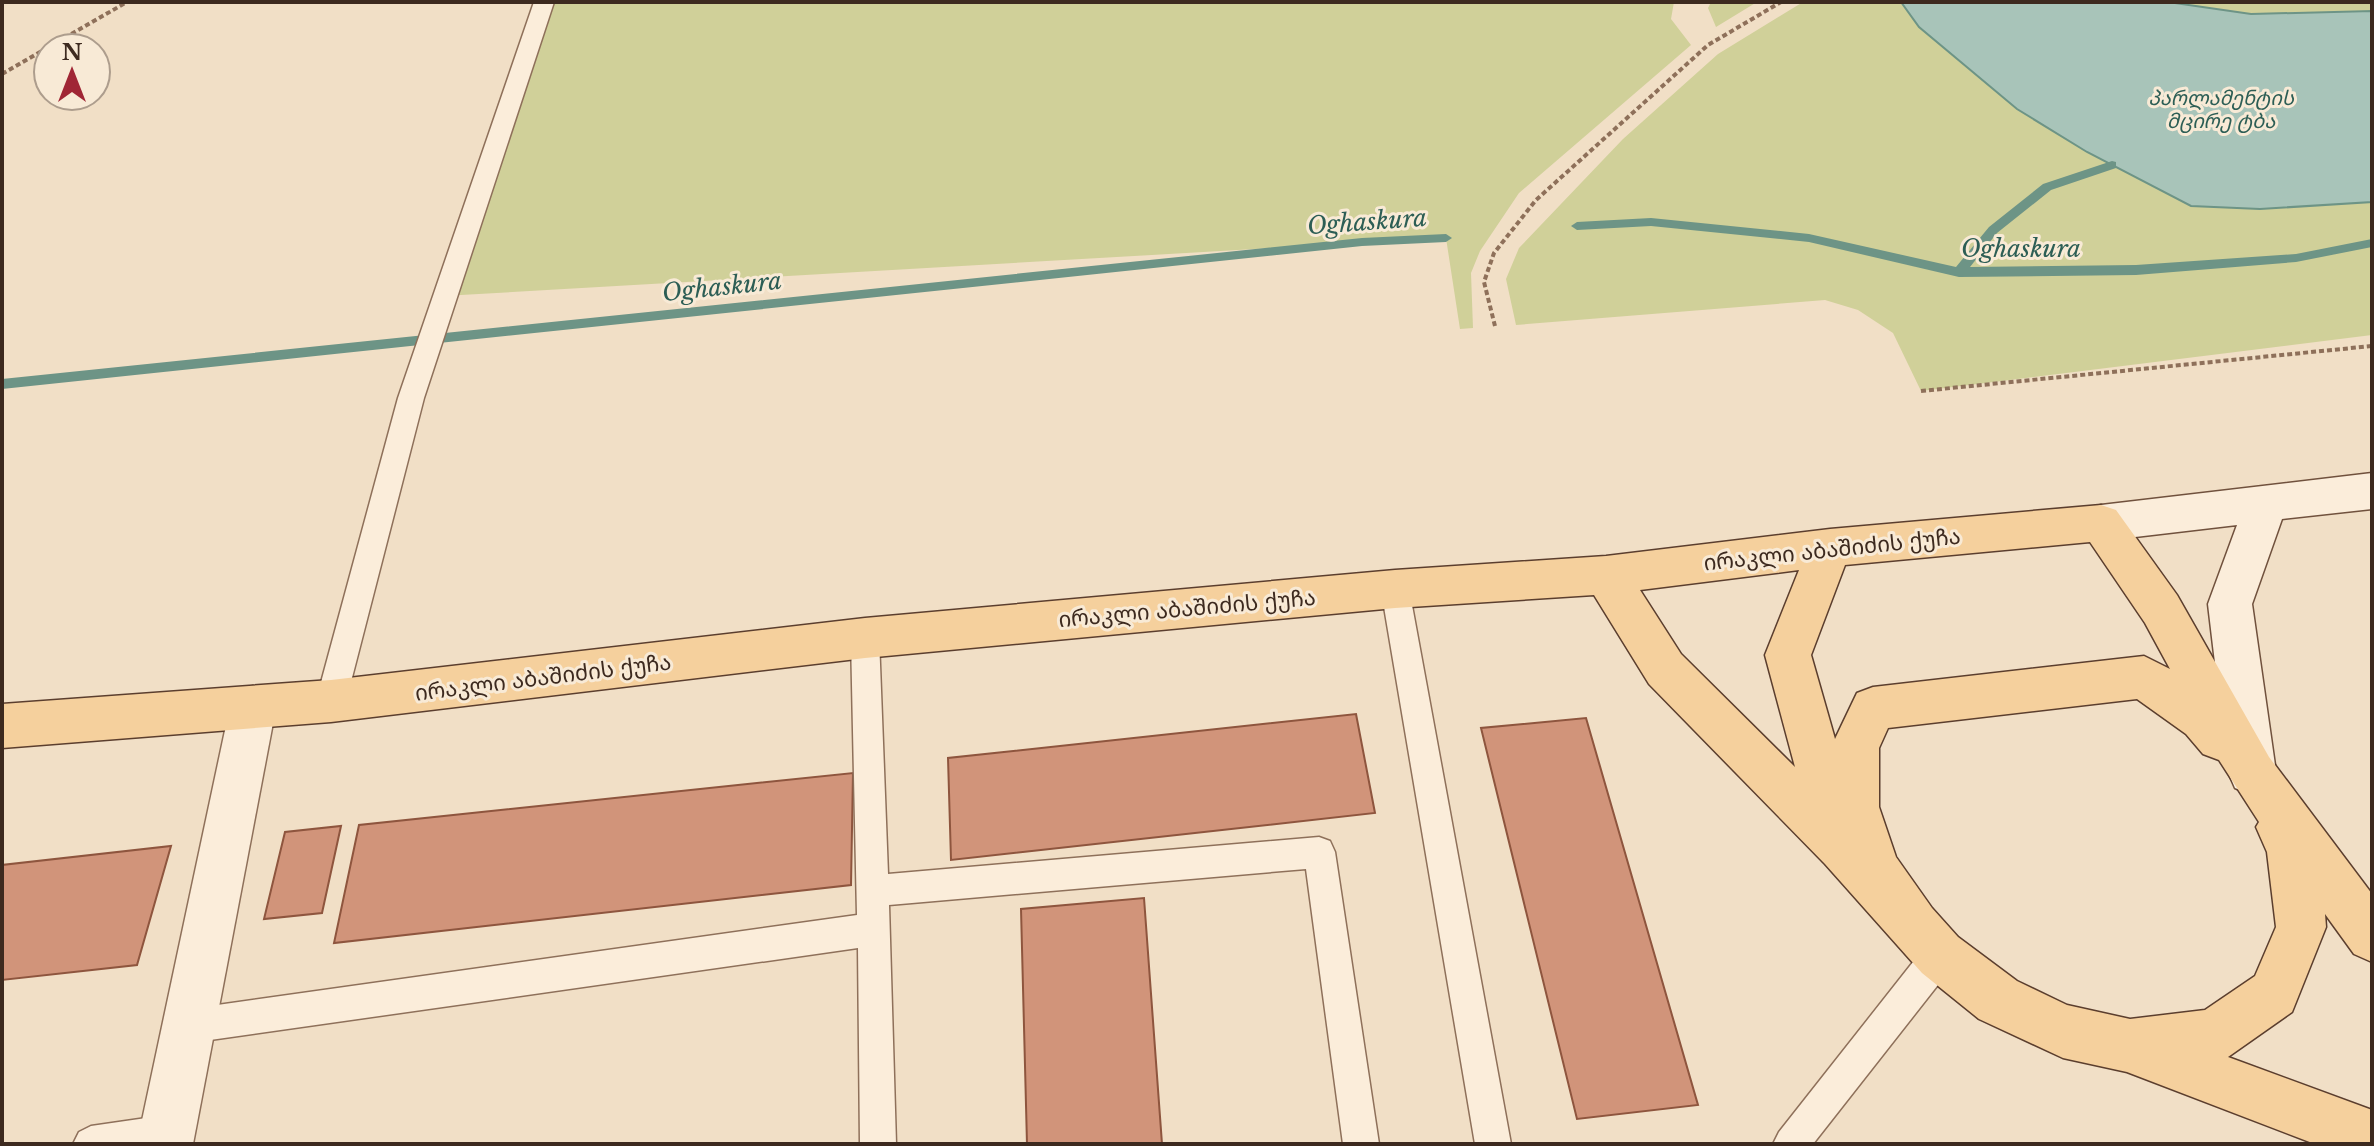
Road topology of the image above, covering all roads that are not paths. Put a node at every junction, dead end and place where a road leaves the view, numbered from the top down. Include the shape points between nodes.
1 (544, 2) edge
2 (2372, 491) edge
3 (2267, 503) junction
4 (2101, 523) junction
5 (1830, 548) junction
6 (1606, 575) junction
7 (1395, 589) junction
8 (865, 638) junction
9 (331, 701) junction
10 (253, 707) junction
11 (2, 726) edge
12 (2252, 773) junction
13 (1842, 847) junction
14 (874, 891) junction
15 (874, 929) junction
16 (2372, 936) edge
17 (1929, 943) junction
18 (189, 1026) junction
19 (2130, 1046) junction
20 (2372, 1138) edge
21 (166, 1139) edge
22 (91, 1144) edge
23 (878, 1144) edge
24 (1361, 1144) edge
25 (1493, 1144) edge
26 (1791, 1144) edge

1 - 9 lane via 411,398
2 - 3 main road, ირაკლი აბაშიძის ქუჩა
3 - 4 main road, ირაკლი აბაშიძის ქუჩა
3 - 12 main road via 2230,604
4 - 5 main road, ირაკლი აბაშიძის ქუჩა
4 - 12 main road via 2161,609
5 - 6 main road, ირაკლი აბაშიძის ქუჩა
5 - 13 main road via 1788,655
6 - 7 main road, ირაკლი აბაშიძის ქუჩა
6 - 13 main road via 1665,669
7 - 8 main road, ირაკლი აბაშიძის ქუჩა
7 - 25 lane
8 - 9 main road, ირაკლი აბაშიძის ქუჩა
8 - 14 lane
9 - 10 main road, ირაკლი აბაშიძის ქუჩა
10 - 11 main road, ირაკლი აბაშიძის ქუჩა
10 - 18 main road
12 - 16 main road
12 - 17 main road via 2203,719 2144,677 1873,708 1855,748 1855,807 1876,870
12 - 19 main road via 2292,850 2301,927 2274,994 2214,1036
13 - 17 main road
14 - 15 lane
14 - 24 lane via 1319,852
15 - 18 lane
15 - 23 lane
17 - 19 main road via 1998,1000 2063,1031
17 - 26 lane
18 - 21 main road
19 - 20 main road
21 - 22 lane

